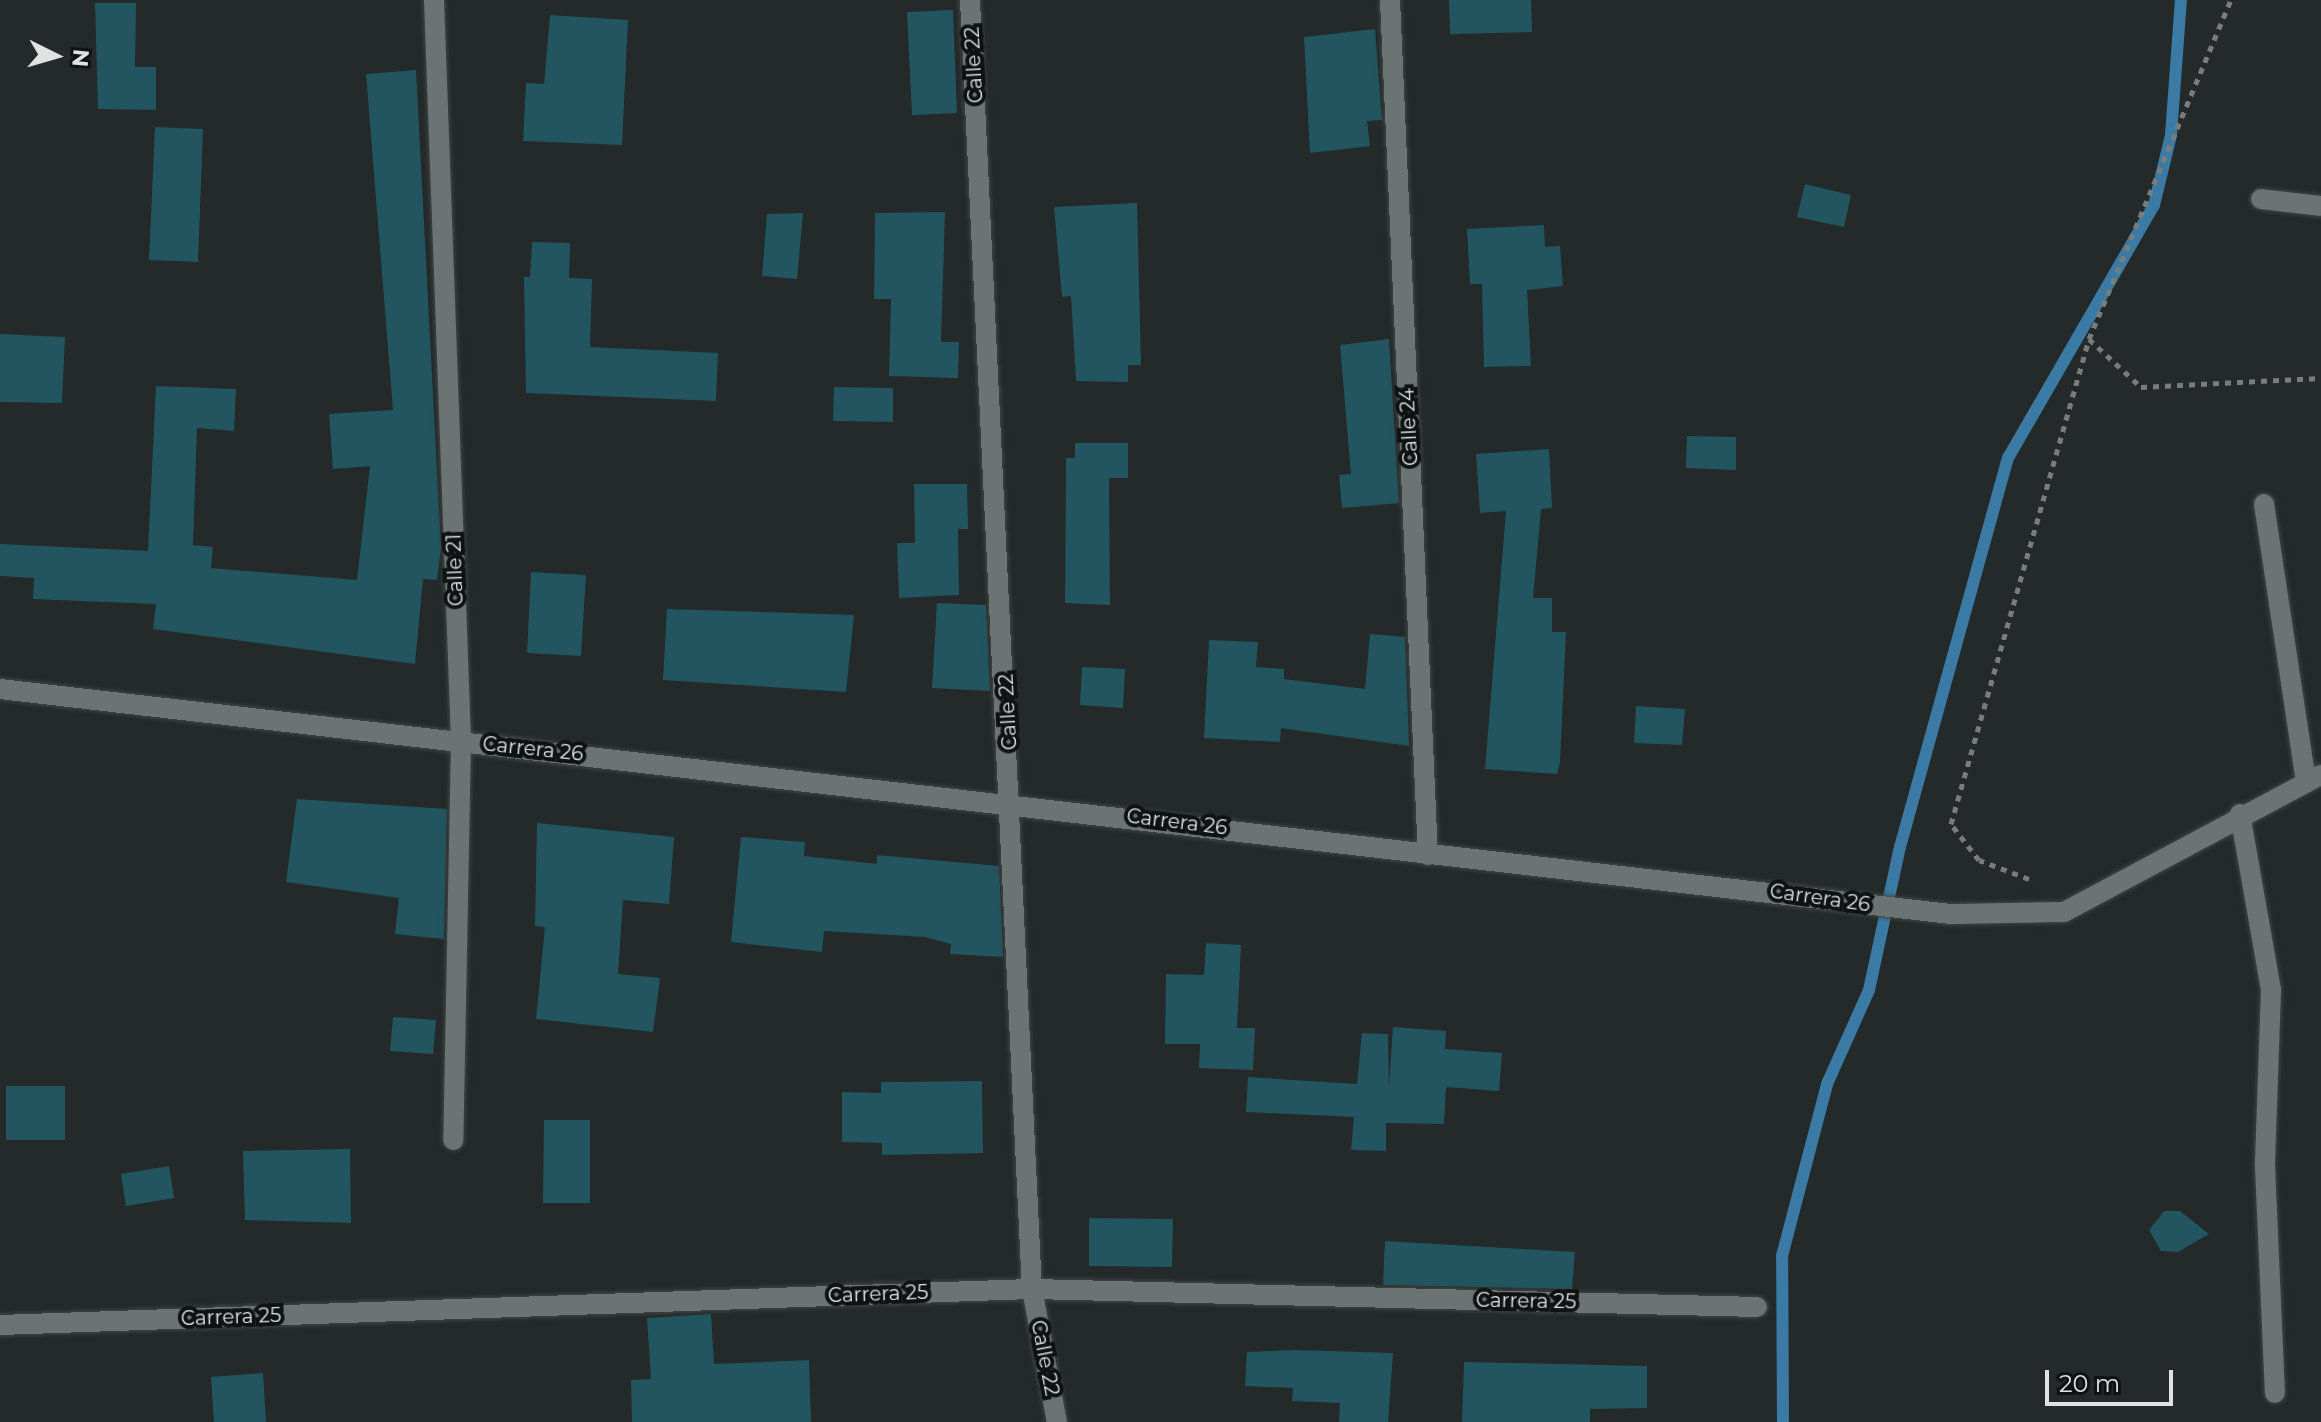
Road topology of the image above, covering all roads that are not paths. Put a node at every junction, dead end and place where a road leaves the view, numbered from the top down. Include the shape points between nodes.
1 (434, 0) edge
2 (970, 0) edge
3 (1390, 0) edge
4 (2261, 199) dead end
5 (2321, 206) edge
6 (2264, 504) dead end
7 (0, 689) edge
8 (461, 741) junction
9 (2314, 779) edge
10 (1013, 801) junction
11 (2240, 814) junction
12 (1428, 855) junction
13 (453, 1140) dead end
14 (1032, 1289) junction
15 (1757, 1307) dead end
16 (0, 1325) edge
17 (2275, 1393) dead end
18 (1057, 1422) edge

1 - 8 street, Calle 21
2 - 10 street, Calle 22
3 - 12 street, Calle 24
4 - 5 street
6 - 9 street
7 - 8 street, Carrera 26
8 - 10 street, Carrera 26
8 - 13 street, Calle 21
9 - 11 street, Carrera 26
10 - 12 street, Carrera 26
10 - 14 street, Calle 22
11 - 12 street, Carrera 26 via 2064,912 1951,914
11 - 17 street via 2271,990 2265,1166
14 - 15 street, Carrera 25
14 - 16 street, Carrera 25
14 - 18 street, Calle 22

